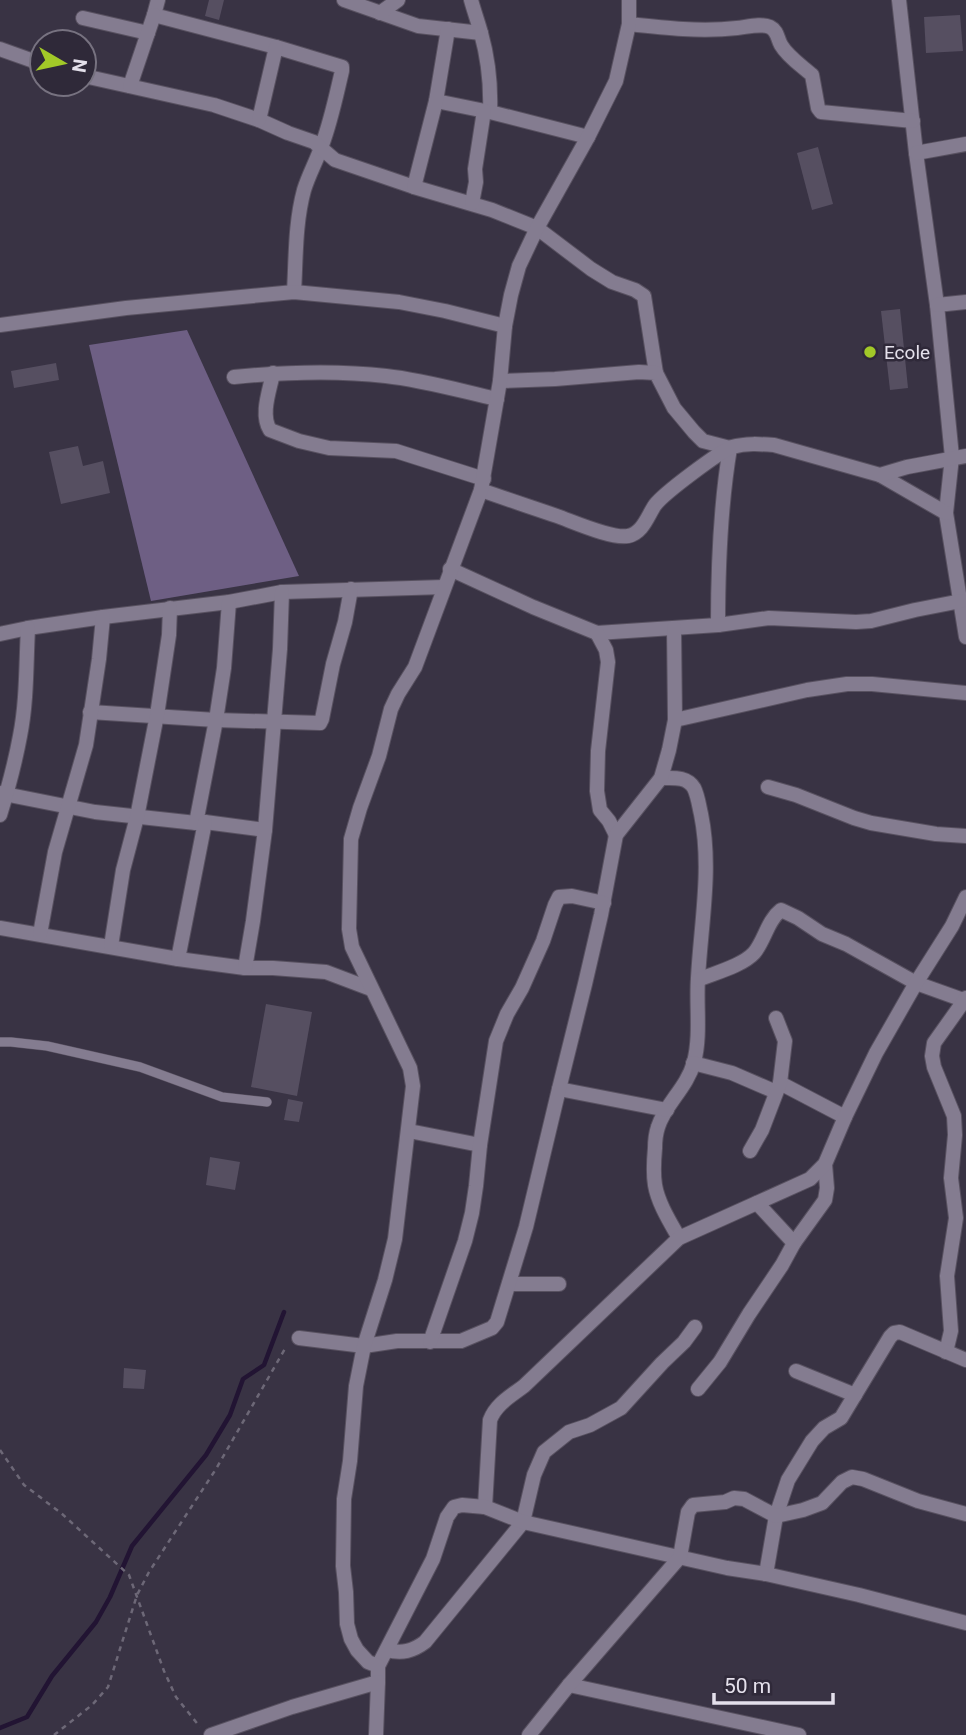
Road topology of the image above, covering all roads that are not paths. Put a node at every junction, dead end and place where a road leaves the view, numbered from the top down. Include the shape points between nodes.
1 (158, 0) edge
2 (344, 0) edge
3 (398, 0) edge
4 (471, 0) edge
5 (629, 0) edge
6 (899, 0) edge
7 (380, 13) junction
8 (154, 15) junction
9 (83, 18) dead end
10 (629, 24) junction
11 (449, 29) junction
12 (148, 33) junction
13 (481, 33) junction
14 (276, 47) junction
15 (0, 48) edge
16 (28, 59) edge
17 (98, 79) edge
18 (130, 86) junction
19 (436, 102) junction
20 (487, 112) junction
21 (259, 120) junction
22 (913, 121) junction
23 (588, 137) junction
24 (966, 144) edge
25 (322, 147) junction
26 (916, 153) junction
27 (414, 187) junction
28 (472, 203) junction
29 (537, 228) junction
30 (294, 292) junction
31 (966, 302) edge
32 (937, 305) junction
33 (0, 325) edge
34 (505, 326) junction
35 (273, 373) junction
36 (656, 373) junction
37 (234, 377) dead end
38 (500, 381) junction
39 (497, 399) junction
40 (730, 447) junction
41 (959, 457) edge
42 (880, 475) junction
43 (482, 485) junction
44 (946, 513) junction
45 (450, 569) junction
46 (444, 586) junction
47 (351, 589) junction
48 (282, 592) junction
49 (229, 602) junction
50 (963, 604) edge
51 (170, 608) junction
52 (103, 617) junction
53 (718, 625) junction
54 (28, 628) junction
55 (674, 628) junction
56 (597, 633) junction
57 (0, 634) edge
58 (966, 637) edge
59 (966, 693) edge
60 (90, 712) junction
61 (157, 715) junction
62 (216, 720) junction
63 (675, 720) junction
64 (274, 722) junction
65 (661, 778) junction
66 (768, 787) dead end
67 (3, 793) edge
68 (68, 807) junction
69 (0, 815) edge
70 (137, 817) junction
71 (201, 822) junction
72 (265, 830) junction
73 (616, 835) junction
74 (966, 836) edge
75 (966, 897) edge
76 (604, 903) junction
77 (0, 928) edge
78 (40, 934) junction
79 (111, 946) junction
80 (178, 959) junction
81 (245, 968) junction
82 (698, 979) junction
83 (916, 983) junction
84 (371, 989) junction
85 (965, 1000) edge
86 (776, 1018) dead end
87 (0, 1042) edge
88 (694, 1063) junction
89 (778, 1088) junction
90 (559, 1089) junction
91 (267, 1102) dead end
92 (667, 1110) junction
93 (845, 1117) junction
94 (408, 1131) junction
95 (480, 1145) junction
96 (750, 1151) dead end
97 (825, 1164) junction
98 (757, 1203) junction
99 (679, 1238) junction
100 (794, 1243) junction
101 (509, 1284) junction
102 (559, 1284) dead end
103 (695, 1327) dead end
104 (299, 1338) road end
105 (430, 1342) junction
106 (364, 1346) junction
107 (946, 1352) junction
108 (966, 1360) edge
109 (796, 1371) dead end
110 (698, 1389) dead end
111 (855, 1395) junction
112 (485, 1507) junction
113 (966, 1514) edge
114 (776, 1516) junction
115 (523, 1522) junction
116 (680, 1557) junction
117 (766, 1574) junction
118 (966, 1623) edge
119 (387, 1650) junction
120 (378, 1666) junction
121 (378, 1682) junction
122 (569, 1685) junction
123 (211, 1733) edge
124 (376, 1735) edge
125 (529, 1735) edge
126 (799, 1735) edge

1 - 8 street
2 - 7 street
3 - 7 street
4 - 13 street
5 - 10 street
6 - 22 street
7 - 11 street via 418,26
8 - 12 street
8 - 14 street
9 - 12 street
10 - 22 street via 685,30 770,27 790,56 812,75 821,112
10 - 23 street via 616,81
11 - 13 street
11 - 19 street
12 - 18 street
13 - 20 street via 489,74
14 - 21 street
14 - 25 street via 342,67
15 - 16 street
17 - 18 street
18 - 21 street
19 - 20 street
19 - 27 street
20 - 23 street
20 - 28 street
21 - 25 street
22 - 26 street
23 - 29 street
24 - 26 street
25 - 27 street via 335,160
25 - 30 street via 298,220
26 - 32 street
27 - 28 street
28 - 29 street
29 - 34 street via 519,266
29 - 36 street via 591,269 645,296
30 - 33 street
30 - 34 street via 399,302
31 - 32 street
32 - 41 street
34 - 38 street
35 - 37 street
35 - 39 street via 389,376
35 - 43 street via 265,416 270,430 329,447 396,451
36 - 38 street
36 - 40 street via 674,408 703,441
38 - 39 street
39 - 43 street
40 - 42 street via 775,445
40 - 43 street via 673,487 634,535 619,537 584,526
40 - 53 street via 718,559
41 - 42 street
41 - 44 street
42 - 44 street
43 - 45 street
44 - 50 street
45 - 46 street
45 - 56 street
46 - 47 street
46 - 84 street via 415,667 391,709 351,839 349,929
47 - 48 street
47 - 64 street via 322,721
48 - 49 street
48 - 64 street
49 - 51 street
49 - 62 street
50 - 53 street via 871,621 769,618
50 - 58 street
51 - 52 street
51 - 61 street
52 - 54 street
52 - 60 street
53 - 55 street
54 - 57 street
54 - 67 street via 20,734
55 - 56 street
55 - 63 street
56 - 73 street via 608,662 597,791 600,810
59 - 63 street via 847,684
60 - 61 street
60 - 68 street via 86,745
61 - 62 street
61 - 70 street
62 - 64 street
62 - 71 street
63 - 65 street
64 - 72 street
65 - 73 street
65 - 82 street via 682,779 693,787 705,832
66 - 74 street via 871,823
67 - 68 street
67 - 69 street
68 - 70 street
68 - 78 street
70 - 71 street
70 - 79 street
71 - 72 street
71 - 80 street
72 - 81 street
73 - 76 street
75 - 83 street
76 - 90 street
76 - 95 street via 559,897 496,1041
77 - 78 street
78 - 79 street
79 - 80 street
80 - 81 street
81 - 84 street via 326,972
82 - 83 street via 753,954 781,910
82 - 88 street
83 - 85 street
83 - 93 street
84 - 94 street via 413,1076
85 - 107 street via 934,1043 932,1056 954,1116 951,1178 956,1218 947,1276 951,1331
86 - 89 street via 785,1041
87 - 91 lane via 60,1049 140,1068 222,1097
88 - 89 street
88 - 92 street
89 - 93 street
89 - 96 street
90 - 92 street
90 - 101 street
92 - 99 street via 658,1126 655,1186
93 - 97 street
94 - 95 street
94 - 106 street via 395,1238
95 - 105 street via 465,1241
97 - 98 street via 810,1179
97 - 100 street via 825,1200
98 - 99 street
98 - 100 street
99 - 112 street via 493,1413
100 - 110 street via 720,1362
101 - 102 street
101 - 105 street via 492,1328 461,1341
103 - 115 street via 621,1408 569,1432 544,1452
104 - 106 street
105 - 106 street
106 - 120 street via 344,1499 343,1566 351,1639 368,1662
107 - 108 street
107 - 111 street via 894,1333
109 - 111 street
111 - 114 street via 841,1418 812,1441 788,1480
112 - 115 street
112 - 119 street via 462,1504 447,1517 433,1559
113 - 114 street via 852,1477 822,1503
114 - 116 street via 744,1499 694,1505 688,1512
114 - 117 street
115 - 116 street
115 - 119 street via 425,1642 404,1652
116 - 117 street
116 - 122 street
117 - 118 street
119 - 120 street
120 - 121 street
121 - 123 street
121 - 124 street
122 - 125 street
122 - 126 street

